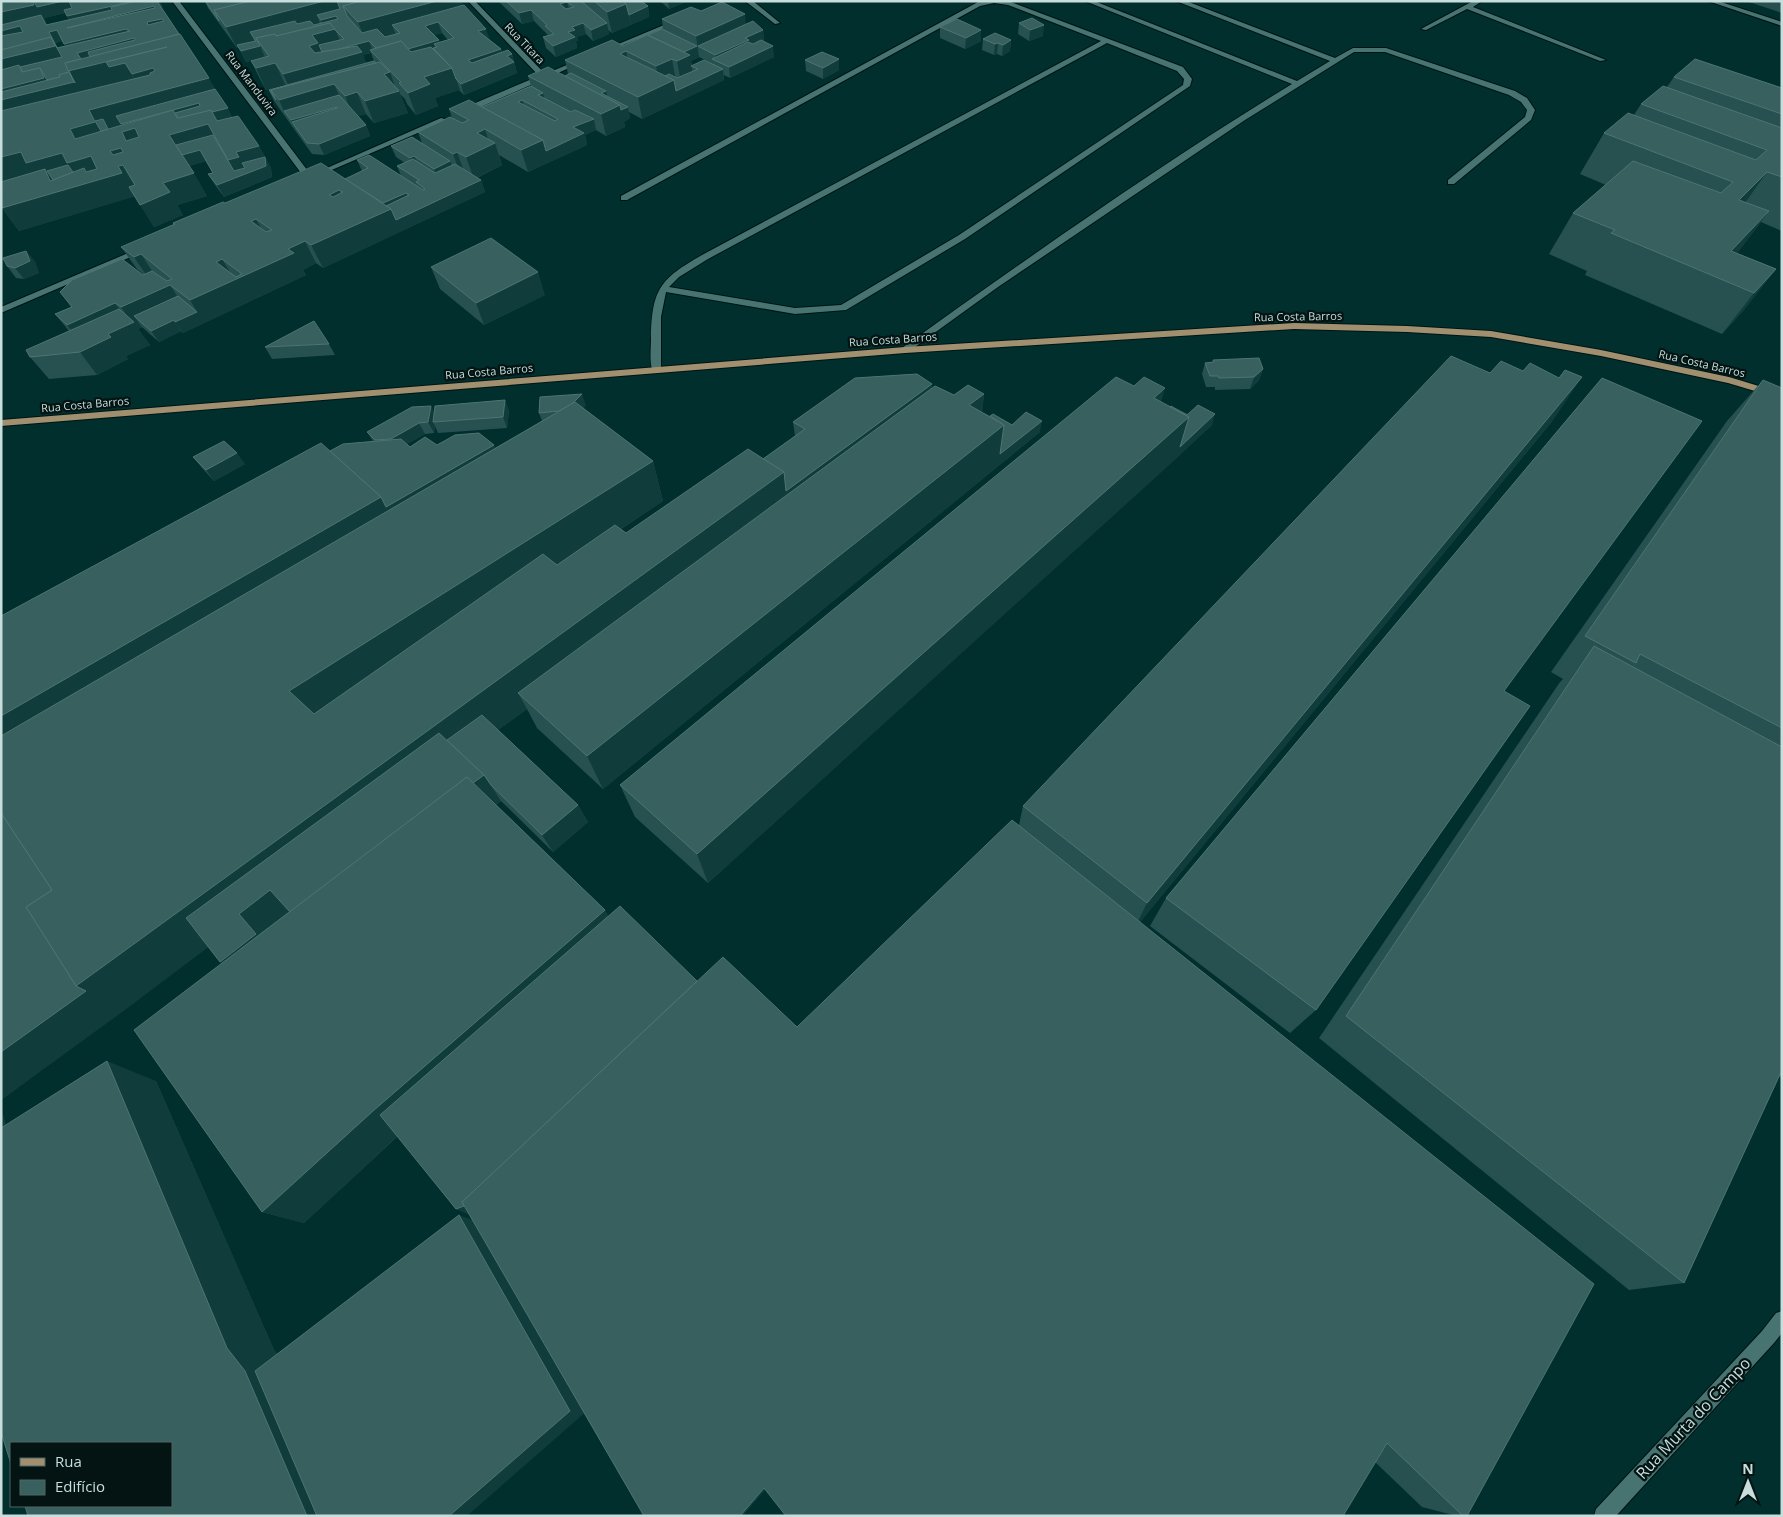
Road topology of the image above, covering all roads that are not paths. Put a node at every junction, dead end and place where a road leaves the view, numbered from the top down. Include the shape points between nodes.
1 (175, 1) edge
2 (471, 1) edge
3 (748, 1) edge
4 (994, 1) edge
5 (1088, 1) edge
6 (1179, 1) edge
7 (1479, 1) edge
8 (1711, 1) edge
9 (1467, 7) junction
10 (688, 16) edge
11 (776, 23) dead end
12 (1782, 24) edge
13 (1424, 29) dead end
14 (1106, 41) junction
15 (598, 54) edge
16 (589, 58) edge
17 (1336, 60) junction
18 (1602, 60) dead end
19 (544, 77) junction
20 (1297, 84) junction
21 (310, 179) junction
22 (1451, 182) dead end
23 (301, 183) edge
24 (624, 198) dead end
25 (156, 244) edge
26 (663, 289) junction
27 (1, 310) edge
28 (905, 350) junction
29 (656, 370) junction
30 (1782, 396) edge
31 (1, 423) edge
32 (1782, 1319) edge
33 (1603, 1516) edge

1 - 21 street, Rua Manduvira
2 - 19 street, Rua Titara
3 - 11 street
4 - 14 street via 1009,3
4 - 24 street via 978,4
5 - 20 street
6 - 17 street
7 - 9 street
8 - 12 street
9 - 13 street
9 - 18 street
10 - 15 street
14 - 26 street via 732,243 674,278
14 - 26 street via 1180,69 1188,79 1186,86 962,237 843,308 795,311
16 - 19 street
17 - 20 street
17 - 22 street via 1354,50 1386,50 1524,100 1531,110 1528,118
19 - 21 street
20 - 28 street via 1012,274
21 - 23 street
25 - 27 street
26 - 29 street via 655,326
28 - 29 main road, Rua Costa Barros
28 - 30 main road, Rua Costa Barros via 1294,326 1407,329 1491,334 1729,380
29 - 31 main road, Rua Costa Barros
32 - 33 street, Rua Murta do Campo

